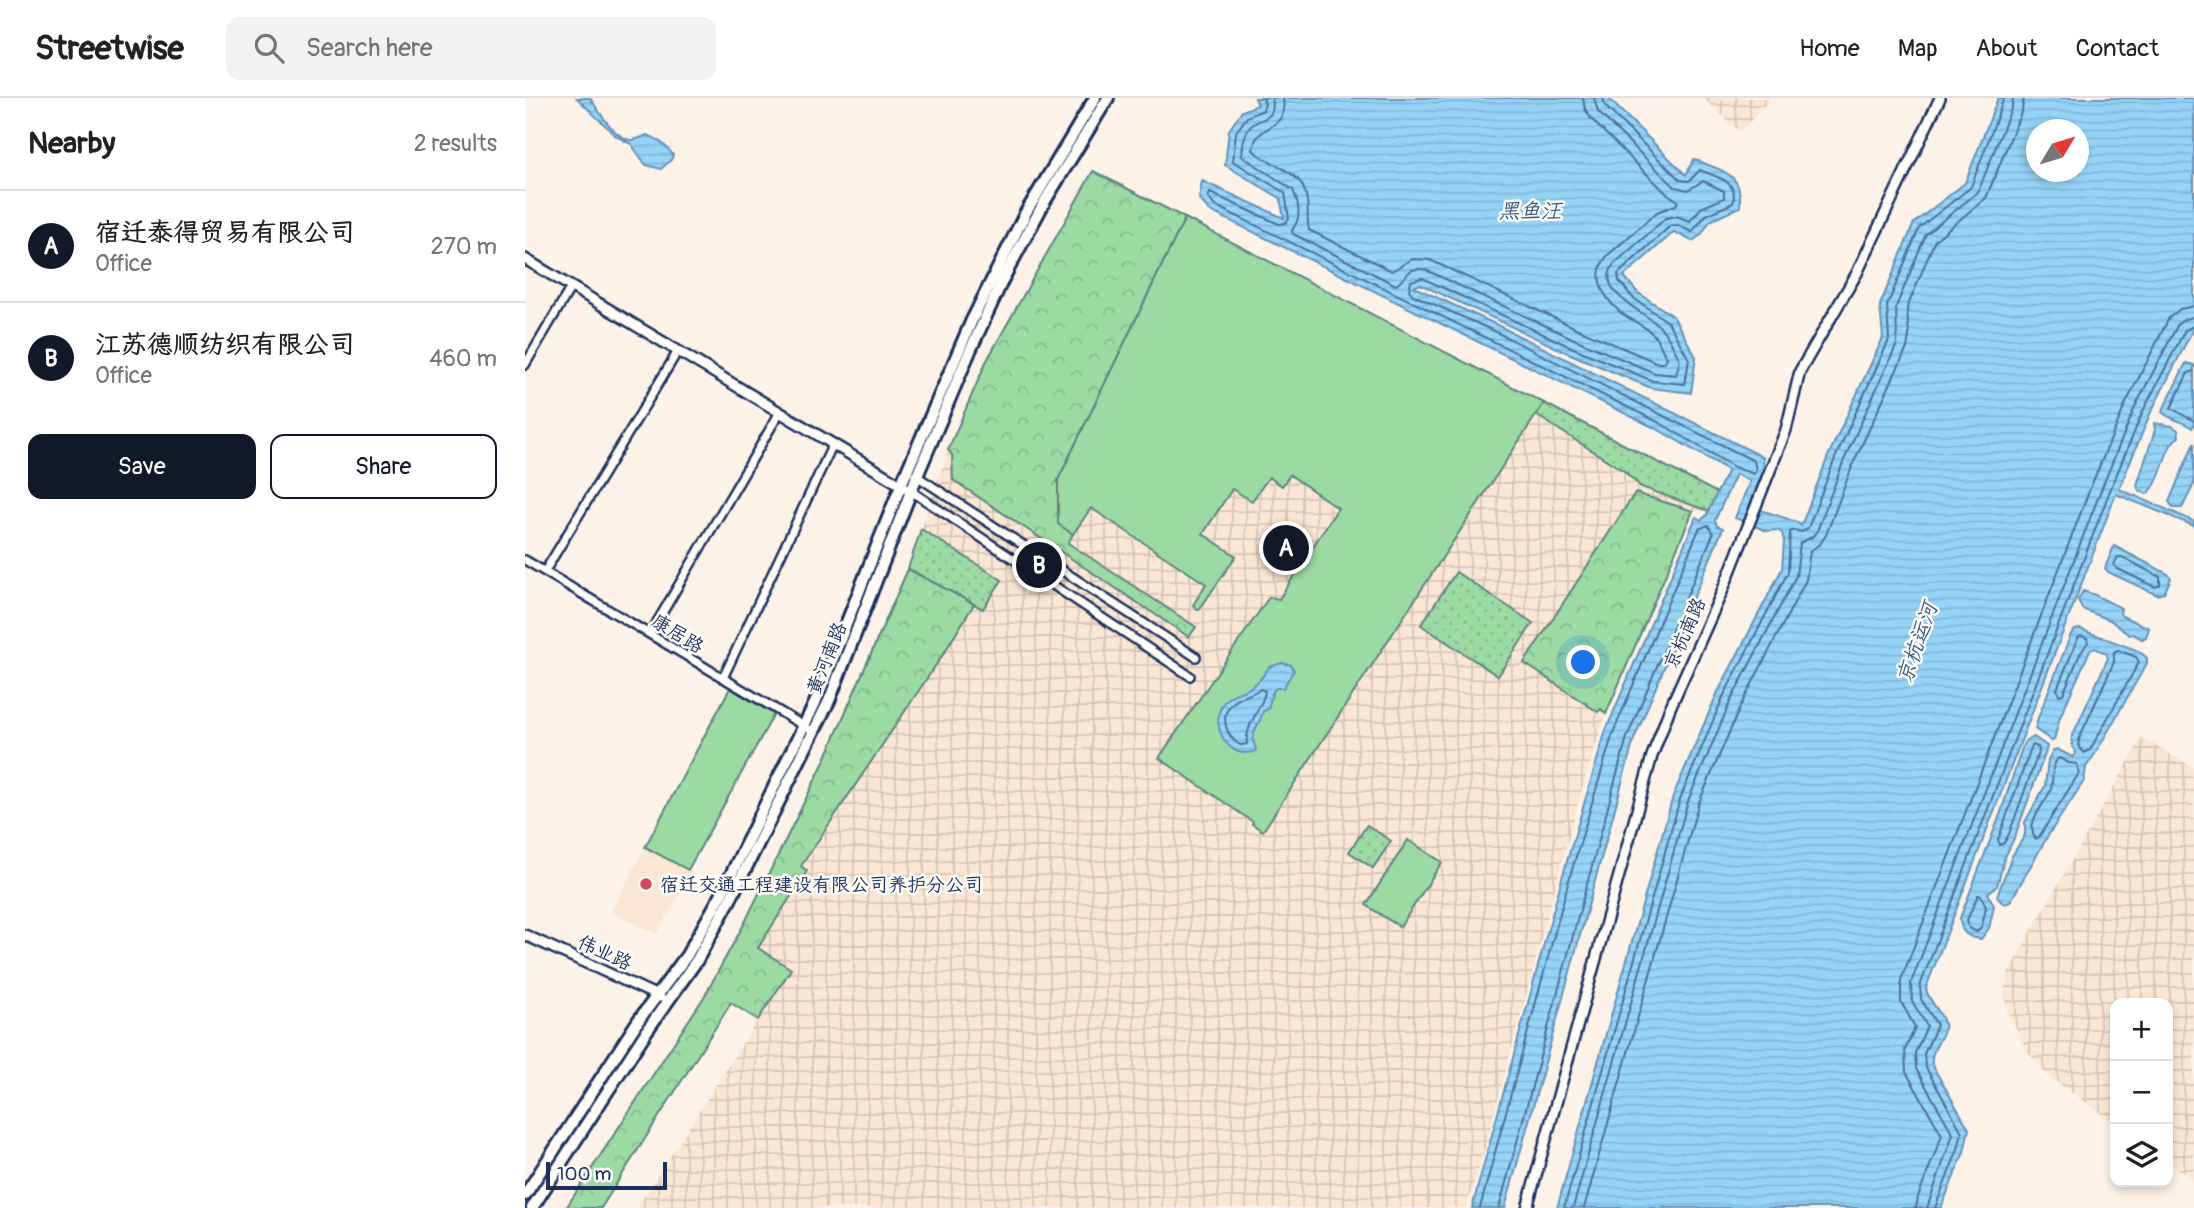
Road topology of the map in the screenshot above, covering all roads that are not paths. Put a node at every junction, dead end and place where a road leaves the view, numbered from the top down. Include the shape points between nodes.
1 (1095, 98) edge
2 (1108, 98) edge
3 (1940, 98) edge
4 (525, 259) edge
5 (571, 287) junction
6 (677, 351) junction
7 (525, 365) edge
8 (780, 412) junction
9 (833, 444) junction
10 (912, 474) junction
11 (906, 488) junction
12 (525, 560) edge
13 (545, 571) junction
14 (650, 634) junction
15 (1196, 657) dead end
16 (1190, 676) dead end
17 (723, 678) junction
18 (810, 730) junction
19 (525, 935) edge
20 (659, 996) junction
21 (670, 1002) junction
22 (525, 1195) edge
23 (532, 1208) edge
24 (1527, 1208) edge

1 - 10 main road, 黄河南路 via 995,270 938,397
2 - 10 main road, 黄河南路 via 1003,279
3 - 24 street, 京杭南路 via 1857,273 1800,371 1786,430 1652,755
4 - 5 street
5 - 6 street
5 - 7 street
6 - 8 street
6 - 13 street
8 - 9 street
8 - 14 street
9 - 11 street
9 - 17 street
10 - 11 main road, 黄河南路
10 - 15 street
11 - 16 street
11 - 18 main road, 黄河南路
12 - 13 street, 康居路
13 - 14 street, 康居路
14 - 17 street, 康居路
17 - 18 street, 康居路
18 - 20 main road, 黄河南路 via 687,955
18 - 21 main road, 黄河南路 via 723,912
19 - 20 street, 伟业路
20 - 21 street, 伟业路
20 - 22 main road, 黄河南路
21 - 23 main road, 黄河南路

